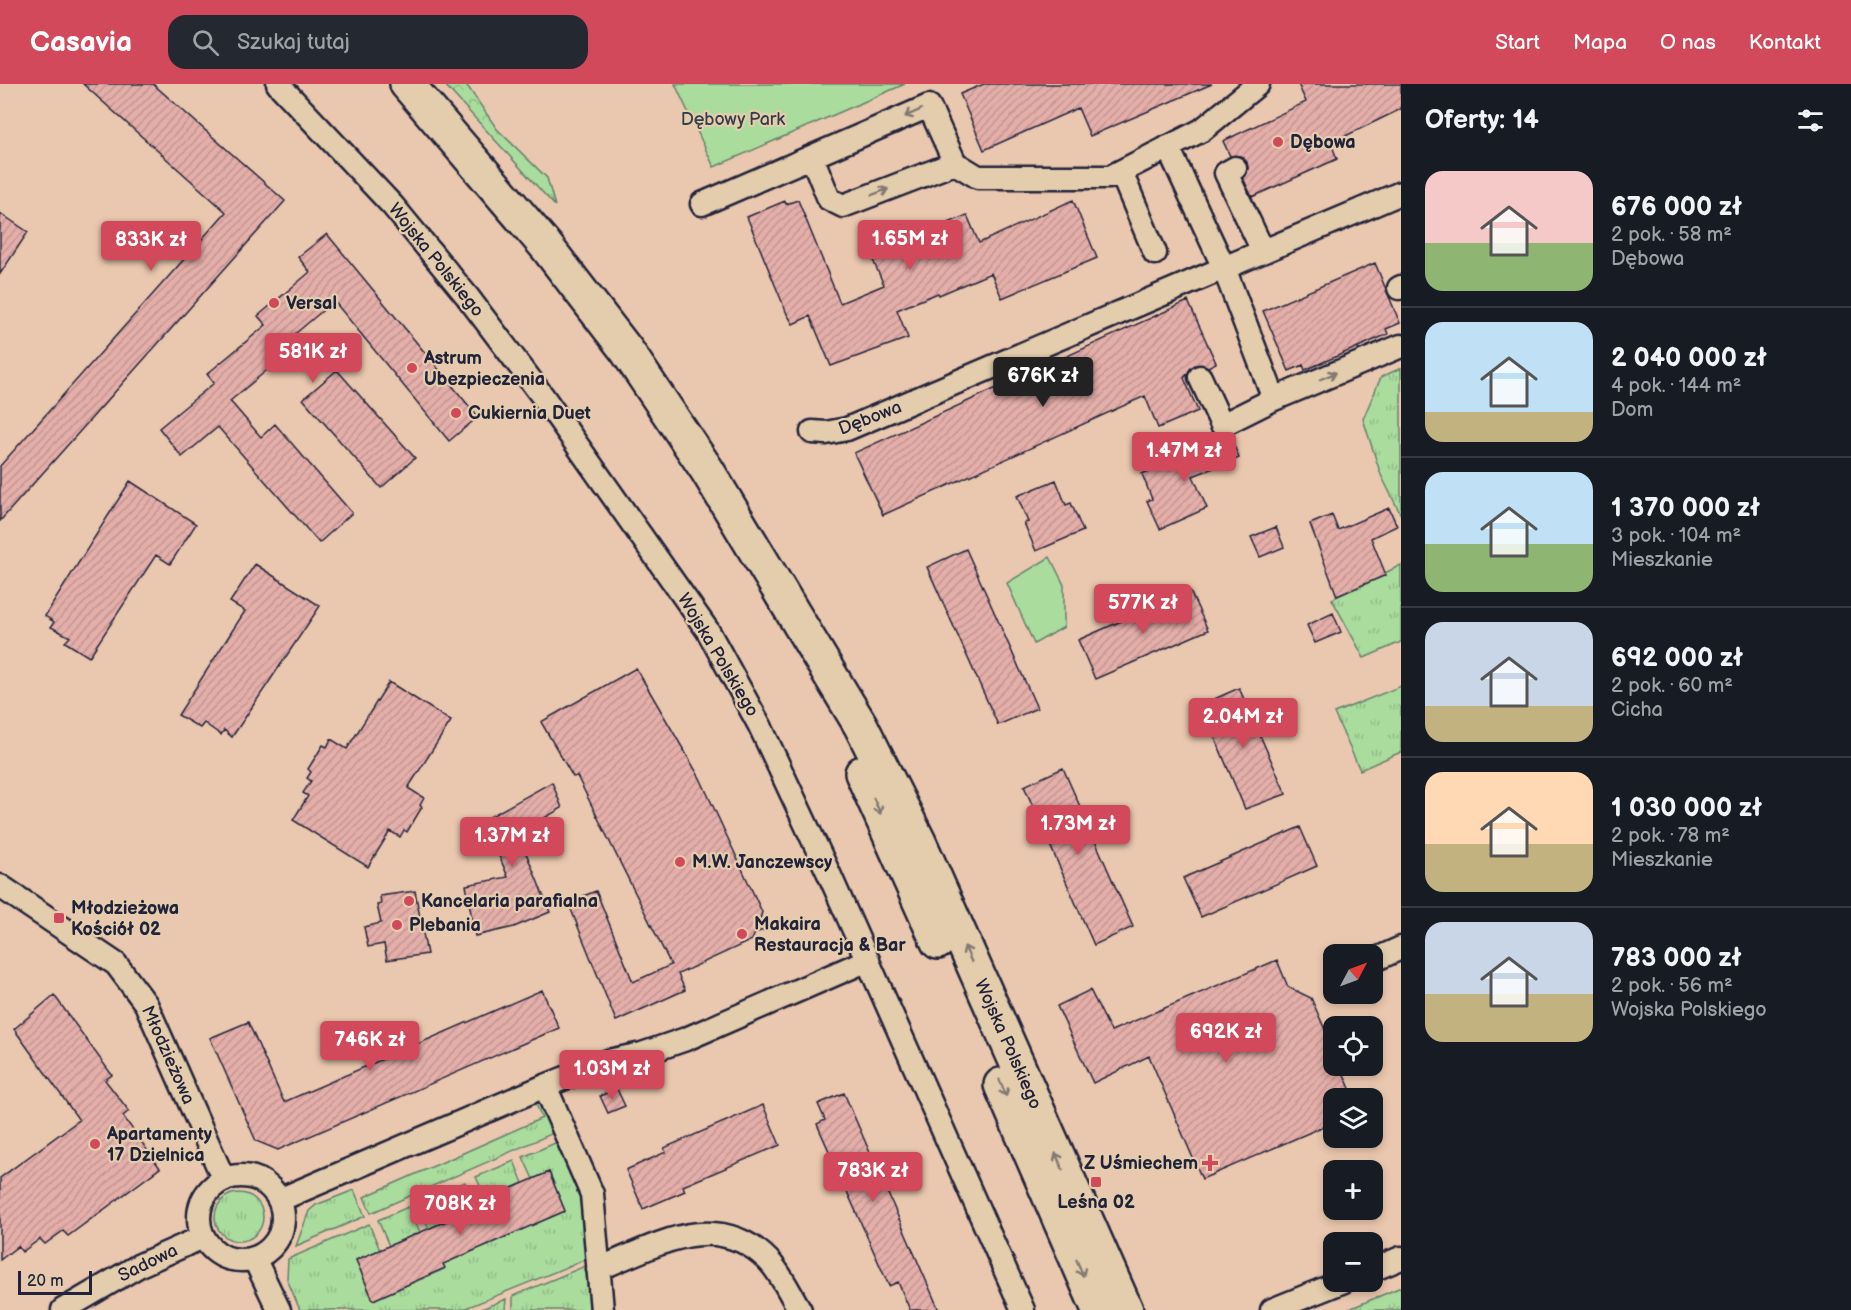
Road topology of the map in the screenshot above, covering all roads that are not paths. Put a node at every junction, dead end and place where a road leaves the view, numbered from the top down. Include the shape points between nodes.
1 (278, 84) edge
2 (1258, 84) edge
3 (409, 88) edge
4 (1168, 147) junction
5 (812, 157) junction
6 (955, 163) junction
7 (1235, 168) dead end
8 (1121, 172) junction
9 (1401, 193) edge
10 (702, 204) dead end
11 (1263, 251) junction
12 (1155, 253) dead end
13 (1224, 268) junction
14 (1401, 346) edge
15 (1200, 377) dead end
16 (1274, 399) junction
17 (812, 432) dead end
18 (816, 654) junction
19 (0, 886) edge
20 (1401, 948) edge
21 (1383, 956) edge
22 (868, 960) junction
23 (545, 1086) junction
24 (224, 1180) junction
25 (279, 1200) junction
26 (203, 1237) junction
27 (254, 1258) junction
28 (1401, 1258) edge
29 (1383, 1265) edge
30 (598, 1269) junction
31 (1323, 1289) edge
32 (63, 1310) edge
33 (279, 1310) edge
34 (602, 1310) edge
35 (800, 1310) edge
36 (1023, 1310) edge
37 (1099, 1310) edge
38 (1126, 1310) edge
39 (1272, 1310) edge

1 - 22 street, Wojska Polskiego via 393,206 467,296 708,631 760,726
2 - 4 street via 1202,130
3 - 18 main road, Wojska Polskiego via 546,246 627,351 707,470
4 - 8 street
4 - 13 street
5 -> 6 street via 829,199 843,206
6 -> 5 street via 929,106
5 - 10 street
6 - 8 street via 978,177 1110,177
7 - 11 street via 1226,173
8 - 12 street
9 - 11 street, Dębowa
11 - 13 street, Dębowa
13 - 16 street
13 - 17 street, Dębowa via 846,429
16 -> 14 street
15 - 16 street via 1222,425
18 -> 37 main road, Wojska Polskiego via 844,732
38 -> 18 main road, Wojska Polskiego via 903,807 861,726
19 - 24 street, Młodzieżowa via 116,964 146,1004
20 - 21 street
22 - 23 street via 686,1039 608,1061
22 - 36 street, Wojska Polskiego
23 - 25 street
23 - 30 street via 592,1194
24 - 25 street via 249,1177 266,1185
24 - 26 street via 212,1187 201,1204 199,1224
25 - 27 street via 283,1214 277,1241
26 - 27 street via 210,1247 230,1259
26 - 32 street, Sadowa via 132,1270
27 - 33 street
28 - 29 street
30 - 34 street
30 - 35 street via 688,1233 717,1233 749,1245 769,1261
31 - 39 street

